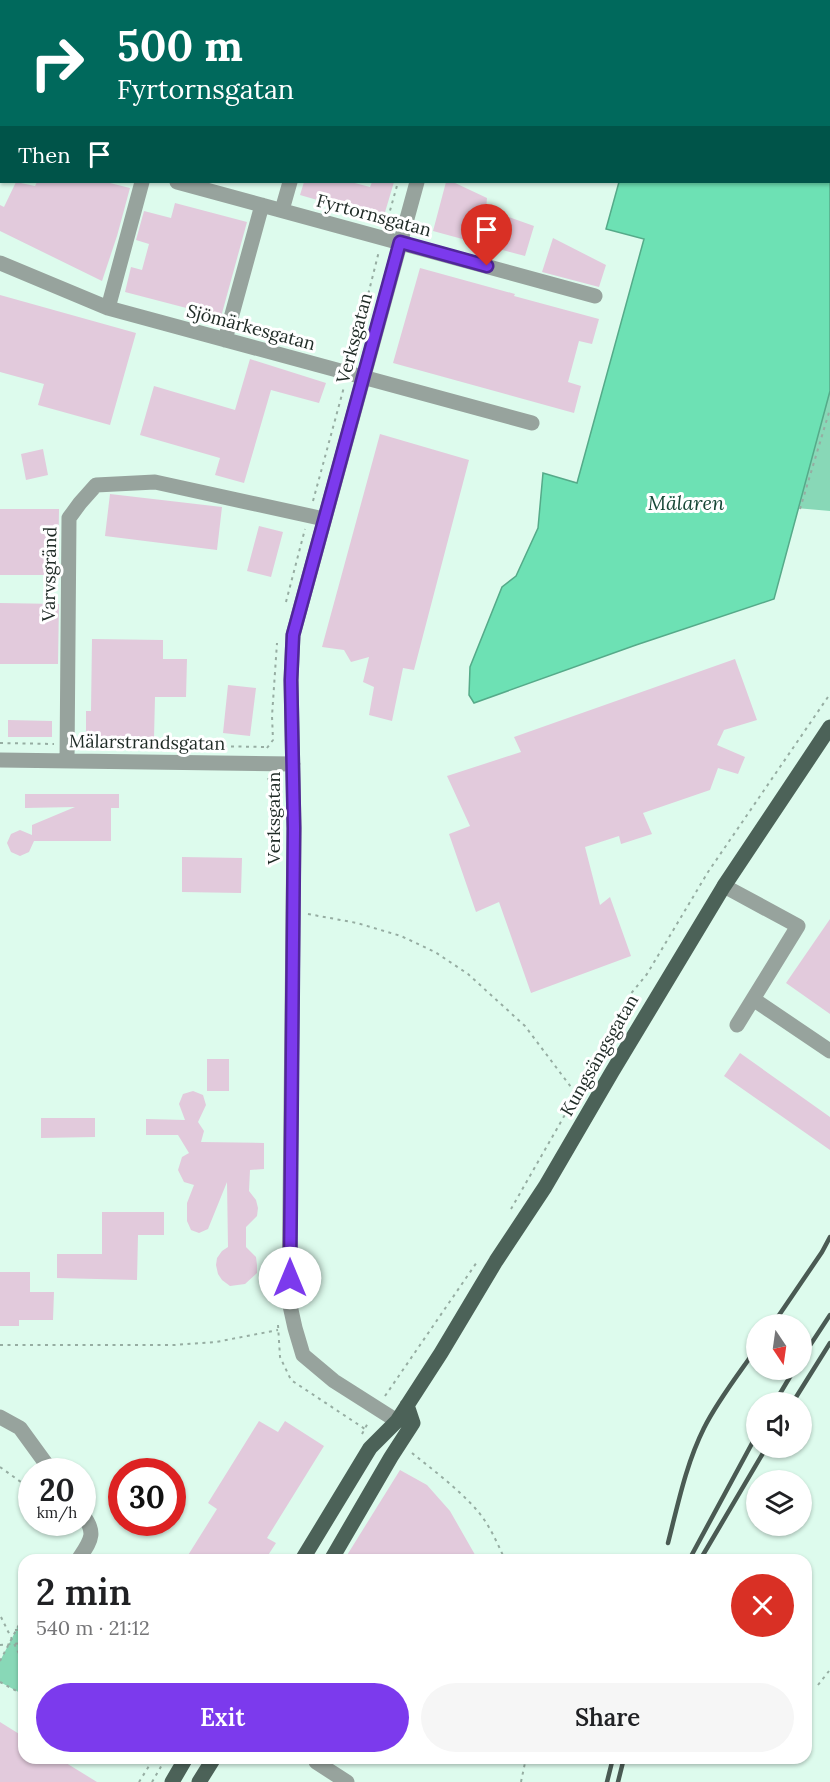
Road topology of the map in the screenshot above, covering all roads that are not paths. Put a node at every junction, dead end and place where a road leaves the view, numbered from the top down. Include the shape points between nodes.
1 (142, 183) edge
2 (181, 183) edge
3 (290, 183) edge
4 (417, 183) edge
5 (262, 205) junction
6 (282, 210) junction
7 (400, 242) junction
8 (0, 263) edge
9 (596, 296) dead end
10 (108, 308) junction
11 (225, 340) junction
12 (355, 375) junction
13 (532, 423) dead end
14 (324, 519) junction
15 (830, 727) edge
16 (0, 760) edge
17 (67, 761) junction
18 (292, 764) junction
19 (724, 886) junction
20 (753, 999) junction
21 (737, 1025) dead end
22 (830, 1051) edge
23 (407, 1405) junction
24 (0, 1417) edge
25 (397, 1421) junction
26 (42, 1458) edge
27 (92, 1536) edge
28 (82, 1554) edge
29 (306, 1554) edge
30 (333, 1554) edge
31 (334, 1554) edge
32 (182, 1764) edge
33 (210, 1764) edge
34 (319, 1764) edge
35 (172, 1782) edge
36 (199, 1782) edge
37 (347, 1782) edge

1 - 10 street
2 - 5 street, Fyrtornsgatan
3 - 6 street
4 - 7 street, Verksgatan
5 - 6 street, Fyrtornsgatan
5 - 11 street
6 - 7 street, Fyrtornsgatan
7 - 9 street, Fyrtornsgatan
7 - 12 street, Verksgatan
8 - 10 street, Sjömärkesgatan
10 - 11 street, Sjömärkesgatan
11 - 12 street, Sjömärkesgatan
12 - 13 street, Sjömärkesgatan
12 - 14 street, Verksgatan
14 - 17 street, Varvsgränd via 155,482 96,485 69,518
14 - 18 street, Verksgatan via 293,635
15 - 19 main road, Kungsängsgatan
16 - 17 street, Mälarstrandsgatan
17 - 18 street, Mälarstrandsgatan
18 - 25 street, Verksgatan via 290,1301 303,1354 334,1381
19 - 20 street via 798,926
19 - 23 main road, Kungsängsgatan via 545,1187
20 - 21 street
20 - 22 street
23 - 25 main road, Kungsängsgatan
23 - 31 main road, Kungsängsgatan via 413,1422
24 - 26 street via 20,1428
25 - 29 main road, Kungsängsgatan via 370,1448
25 - 30 main road, Kungsängsgatan via 344,1523
27 - 28 street
32 - 35 main road
33 - 36 main road
34 - 37 street

